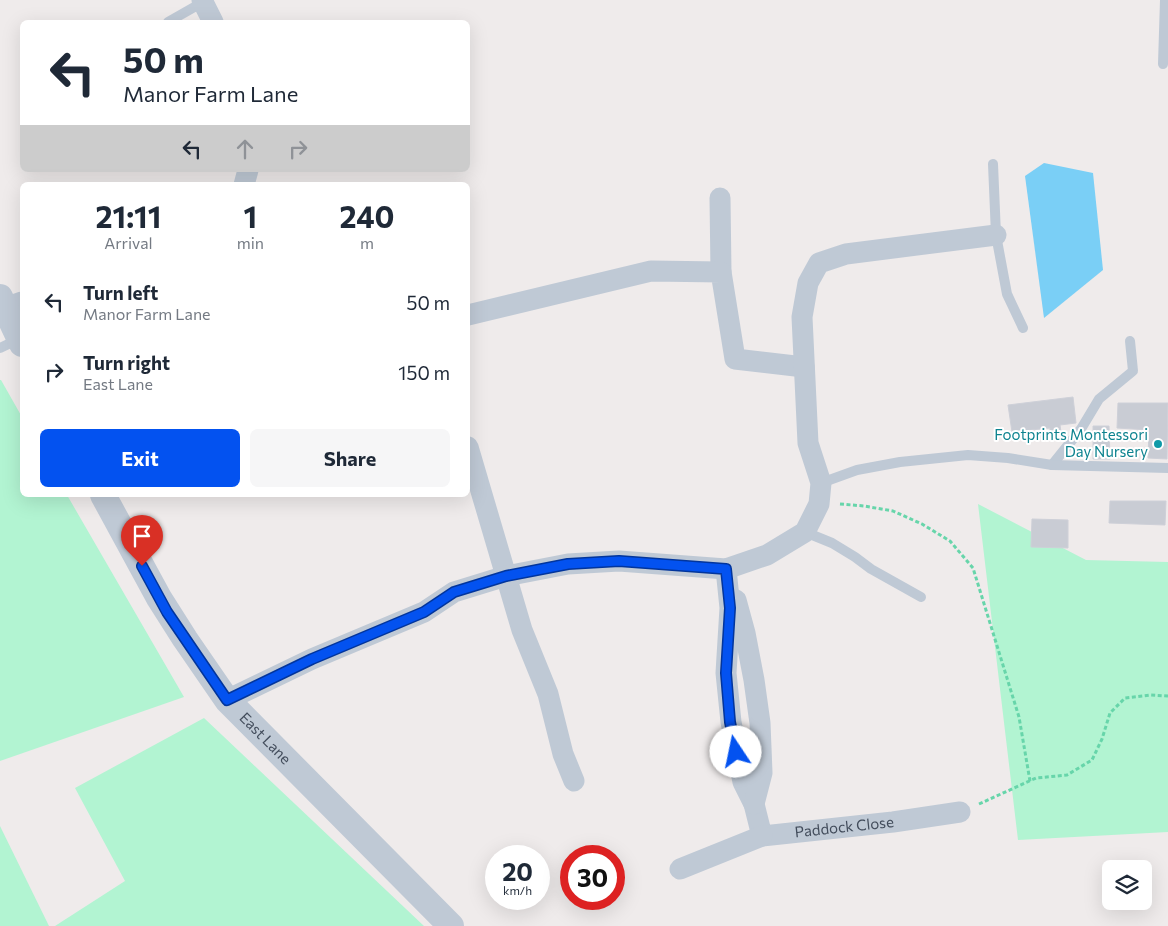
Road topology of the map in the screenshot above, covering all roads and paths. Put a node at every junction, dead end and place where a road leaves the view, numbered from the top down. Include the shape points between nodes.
1 (1166, 0) edge
2 (203, 1) edge
3 (171, 20) edge
4 (212, 20) edge
5 (1163, 64) dead end
6 (993, 164) dead end
7 (720, 198) dead end
8 (996, 235) junction
9 (722, 272) junction
10 (9, 302) edge
11 (470, 315) edge
12 (1023, 328) dead end
13 (1130, 341) dead end
14 (14, 344) edge
15 (804, 367) junction
16 (470, 454) edge
17 (1052, 465) junction
18 (1168, 468) edge
19 (821, 483) junction
20 (104, 497) edge
21 (819, 504) junction
22 (805, 532) junction
23 (726, 569) junction
24 (506, 576) junction
25 (921, 597) dead end
26 (1168, 696) edge
27 (227, 700) junction
28 (574, 781) dead end
29 (1030, 781) junction
30 (754, 804) junction
31 (960, 812) joint
32 (762, 836) junction
33 (680, 869) dead end
34 (451, 926) edge

1 - 5 lane
2 - 3 lane
2 - 4 street
6 - 8 lane
7 - 9 street
8 - 12 lane via 1007,294
8 - 15 street via 846,254 818,263 808,283 802,317
9 - 11 street via 651,271
9 - 15 street via 736,359
10 - 14 street
13 - 17 lane via 1132,371 1099,399 1081,429
15 - 19 street via 808,443
16 - 24 street
17 - 18 lane
17 - 19 lane via 968,455 857,470
19 - 21 street
20 - 27 street, East Lane via 159,598
21 - 22 street
21 - 29 path via 836,503 893,511 950,541 973,568 1018,717
22 - 23 street via 767,555
22 - 25 lane via 832,543
23 - 24 street via 619,561 568,564
23 - 30 street via 730,608 726,673 730,722 742,782
23 - 30 street via 745,633 760,723 762,773
24 - 27 street via 454,592 424,612 312,659
24 - 28 street via 522,630 548,694 563,754
26 - 29 path via 1125,698 1110,713 1092,760 1067,775
27 - 34 street, East Lane
29 - 31 path
30 - 32 street
31 - 32 street, Paddock Close
32 - 33 street, Paddock Close

